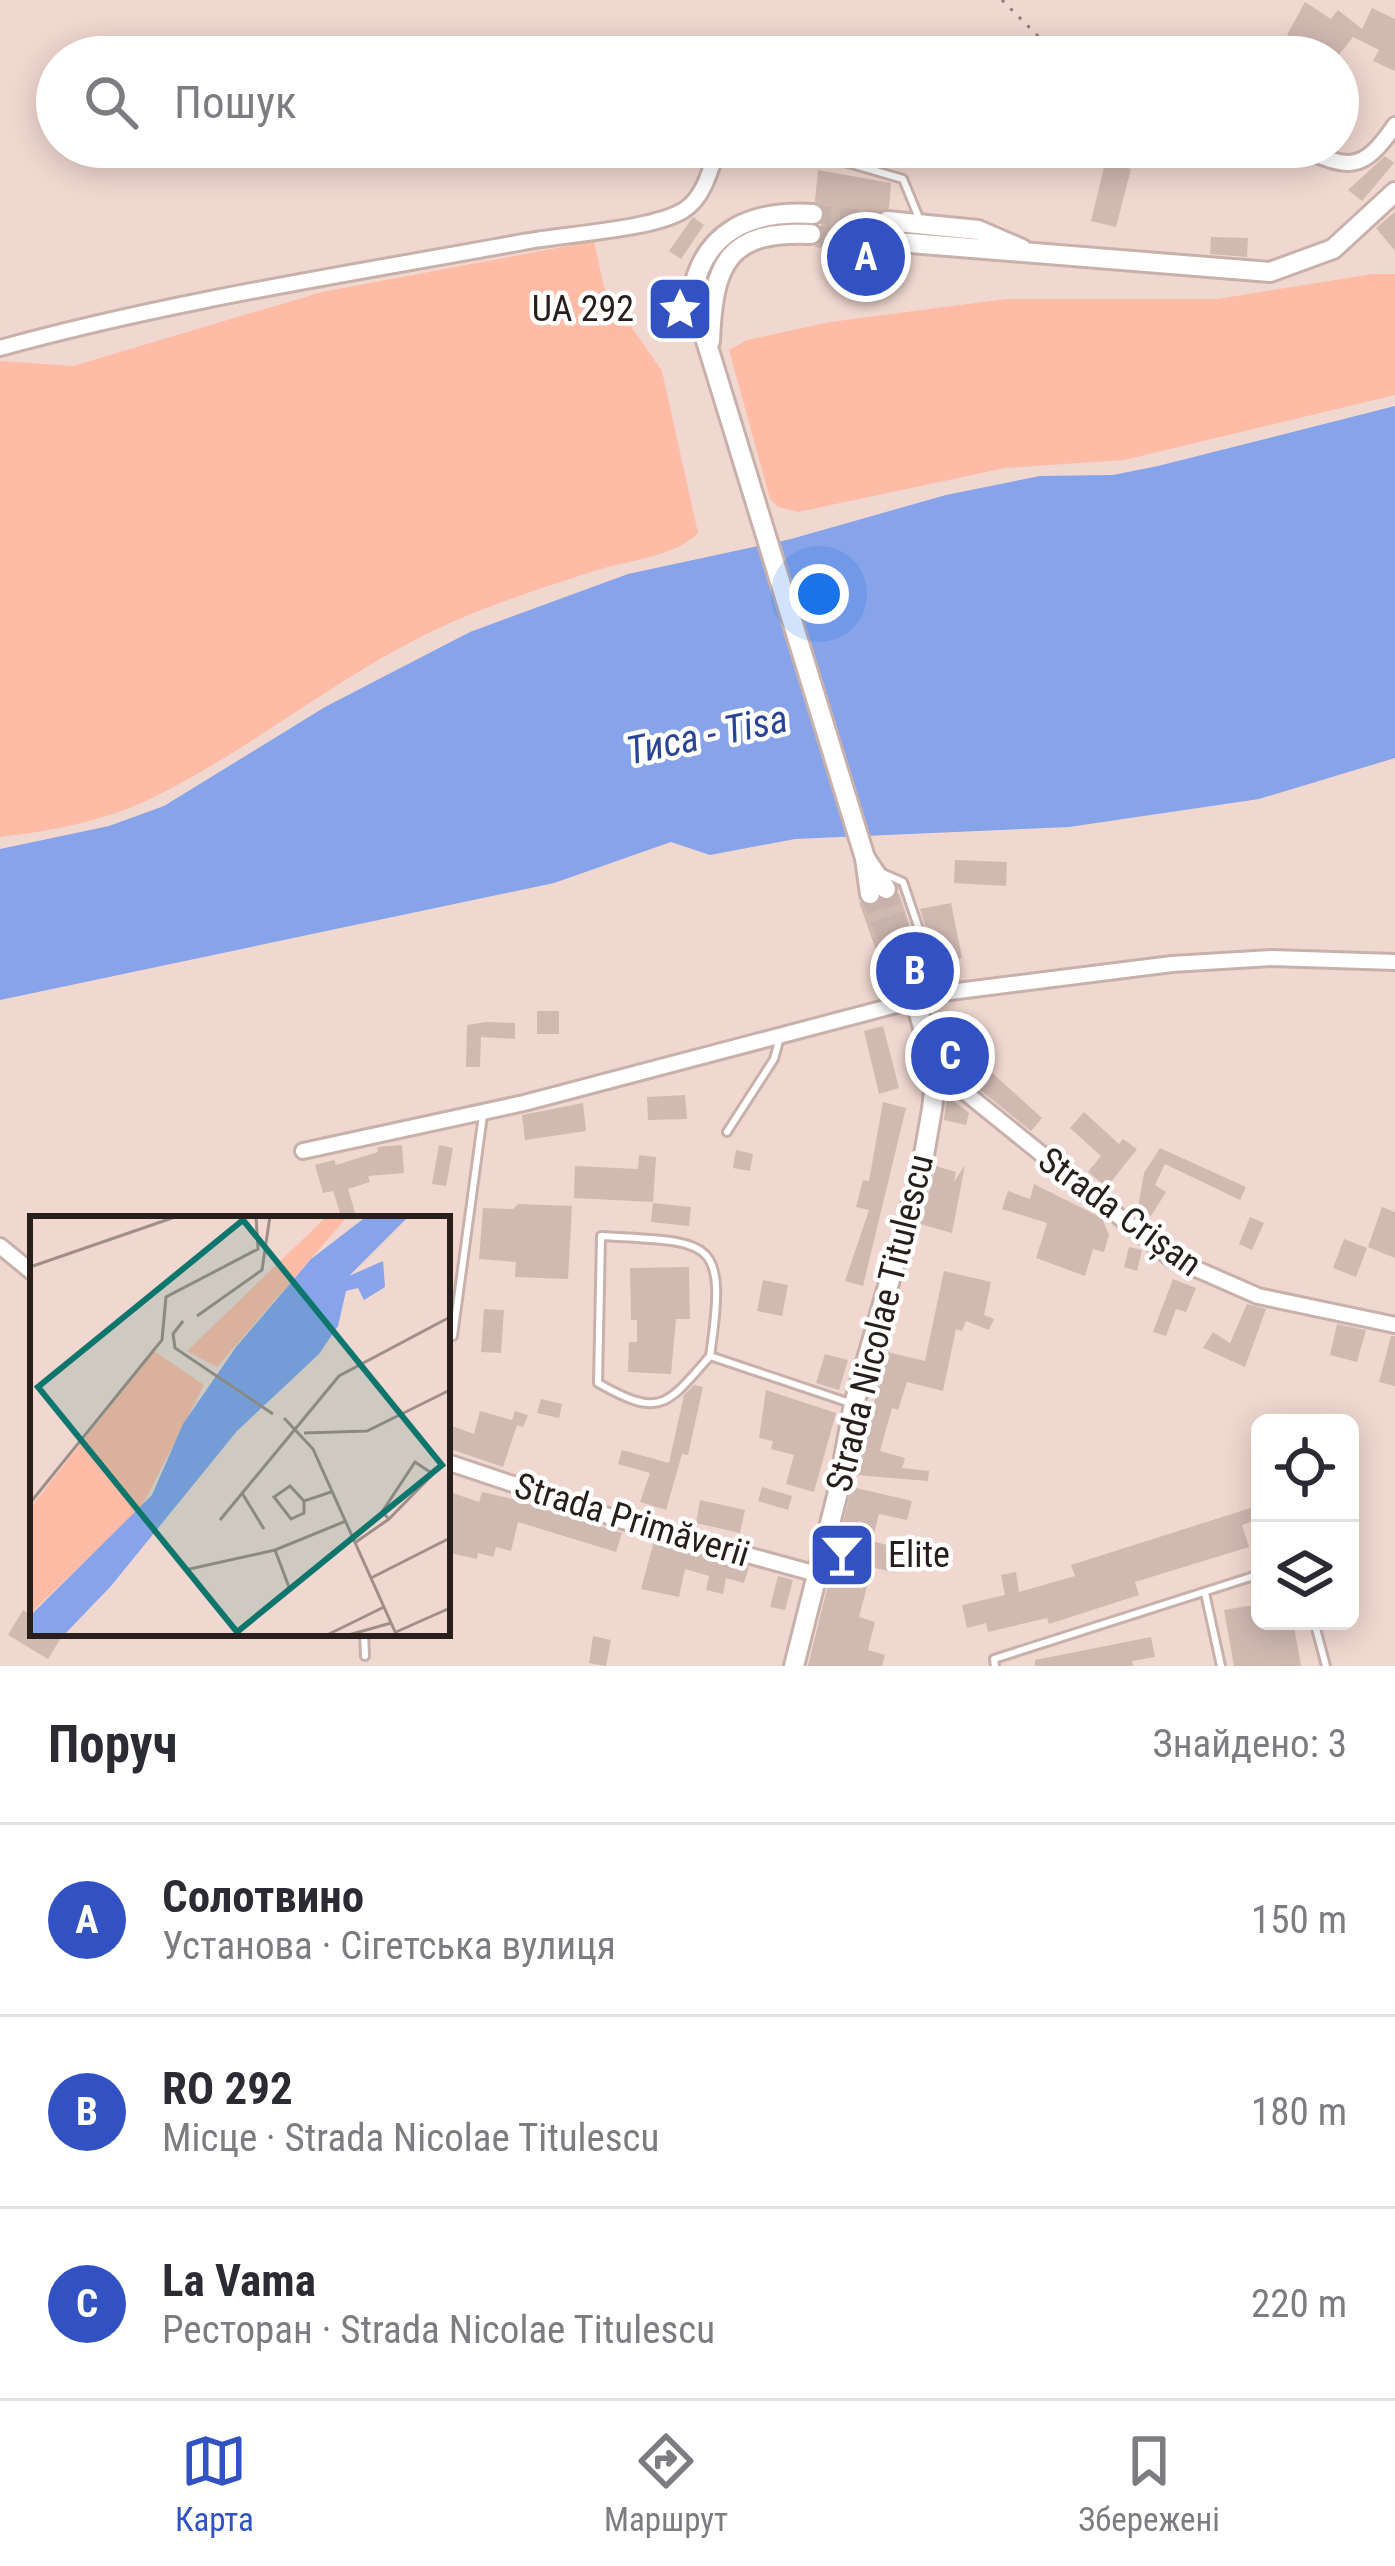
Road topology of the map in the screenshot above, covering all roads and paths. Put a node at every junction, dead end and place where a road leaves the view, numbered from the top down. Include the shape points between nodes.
1 (1002, 0) edge
2 (1038, 36) edge
3 (1395, 125) edge
4 (1359, 164) edge
5 (712, 168) edge
6 (866, 168) edge
7 (1395, 192) edge
8 (922, 224) junction
9 (726, 232) junction
10 (926, 245) junction
11 (741, 247) junction
12 (1037, 256) junction
13 (0, 348) edge
14 (711, 350) junction
15 (872, 871) joint
16 (903, 953) joint
17 (1395, 962) edge
18 (912, 990) junction
19 (781, 1034) junction
20 (936, 1074) junction
21 (483, 1112) junction
22 (727, 1132) dead end
23 (303, 1151) dead end
24 (0, 1246) edge
25 (30, 1271) edge
26 (1395, 1324) edge
27 (452, 1336) dead end
28 (710, 1355) junction
29 (854, 1405) junction
30 (450, 1463) edge
31 (817, 1574) junction
32 (1251, 1577) edge
33 (1204, 1592) junction
34 (1316, 1630) edge
35 (364, 1636) edge
36 (365, 1656) dead end
37 (794, 1666) edge
38 (995, 1666) edge
39 (1221, 1666) edge
40 (1326, 1666) edge

1 - 2 path
3 - 4 street
5 - 13 street via 689,208 662,222 371,270
6 - 8 lane via 903,179
7 - 12 street via 1333,249 1270,272
8 - 10 lane
8 - 10 street via 886,231
8 - 12 street via 978,230
9 - 11 lane
9 - 11 street via 757,215 812,224
9 - 14 street via 701,262 692,295
10 - 12 street
11 - 14 street via 714,285
14 - 15 street
15 - 16 lane via 903,882 923,949
16 - 18 street, Strada Nicolae Titulescu
17 - 18 street via 1272,958
18 - 19 street
18 - 20 street, Strada Nicolae Titulescu
19 - 21 street
19 - 22 lane
20 - 26 street, Strada Crișan via 1169,1257 1258,1296
20 - 29 street, Strada Nicolae Titulescu via 921,1172
21 - 23 street
21 - 27 lane
24 - 25 street
28 - 28 lane via 718,1305 715,1263 704,1248 601,1236 598,1384 625,1399 668,1403
28 - 29 lane
29 - 31 street, Strada Nicolae Titulescu
30 - 31 street, Strada Primăverii
31 - 37 street, Strada Nicolae Titulescu
32 - 33 lane
33 - 38 lane
33 - 39 lane
34 - 40 lane
35 - 36 lane

